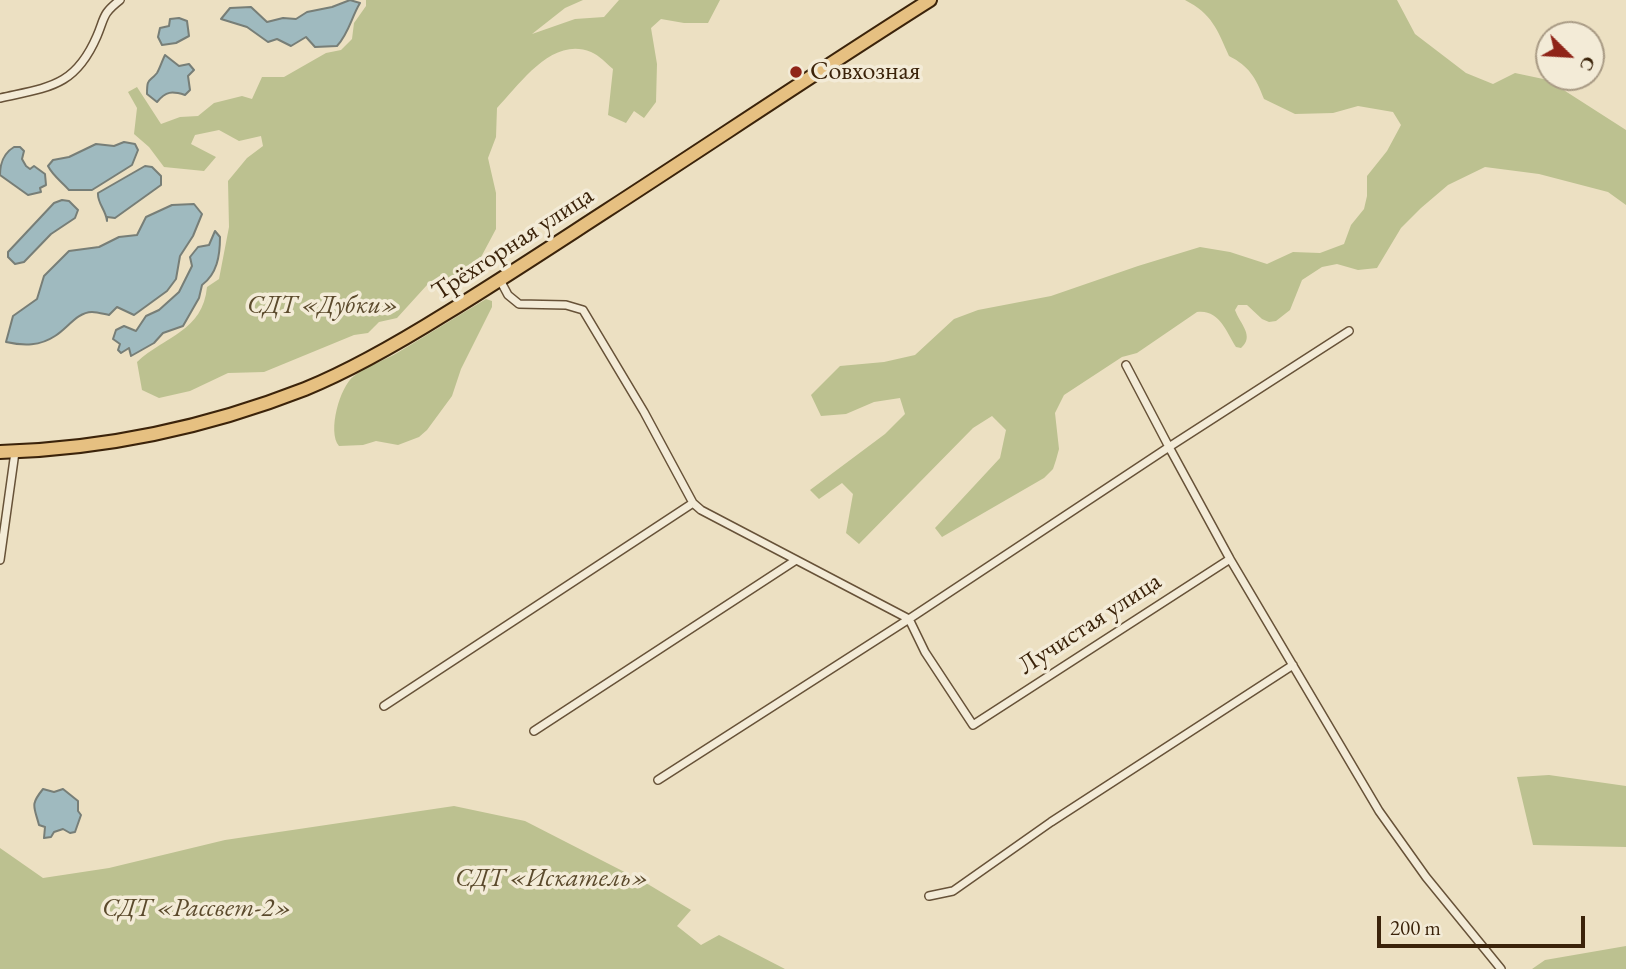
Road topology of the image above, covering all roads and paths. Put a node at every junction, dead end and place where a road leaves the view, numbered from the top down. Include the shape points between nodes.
1 (120, 0) edge
2 (924, 2) edge
3 (0, 97) edge
4 (500, 280) junction
5 (1349, 331) dead end
6 (1126, 365) dead end
7 (1169, 447) junction
8 (0, 452) edge
9 (15, 452) junction
10 (693, 503) junction
11 (1, 542) edge
12 (1230, 559) junction
13 (0, 560) edge
14 (796, 560) junction
15 (909, 619) junction
16 (1293, 665) junction
17 (384, 706) dead end
18 (534, 731) dead end
19 (658, 780) dead end
20 (929, 896) dead end
21 (1501, 969) edge

1 - 3 street via 105,12 84,61 58,85
2 - 4 highway, Трёхгорная улица
4 - 9 highway, Трёхгорная улица via 391,346 305,389 169,432
4 - 10 street via 519,304 570,305 587,314
5 - 7 street
6 - 7 street
7 - 12 street
7 - 15 street
8 - 9 highway, Трёхгорная улица
9 - 11 street
10 - 14 street
10 - 17 street
11 - 13 street
12 - 15 street, Лучистая улица via 973,724 925,652
12 - 16 street
14 - 15 street
14 - 18 street
15 - 19 street
16 - 20 street via 953,891
16 - 21 street via 1378,811

